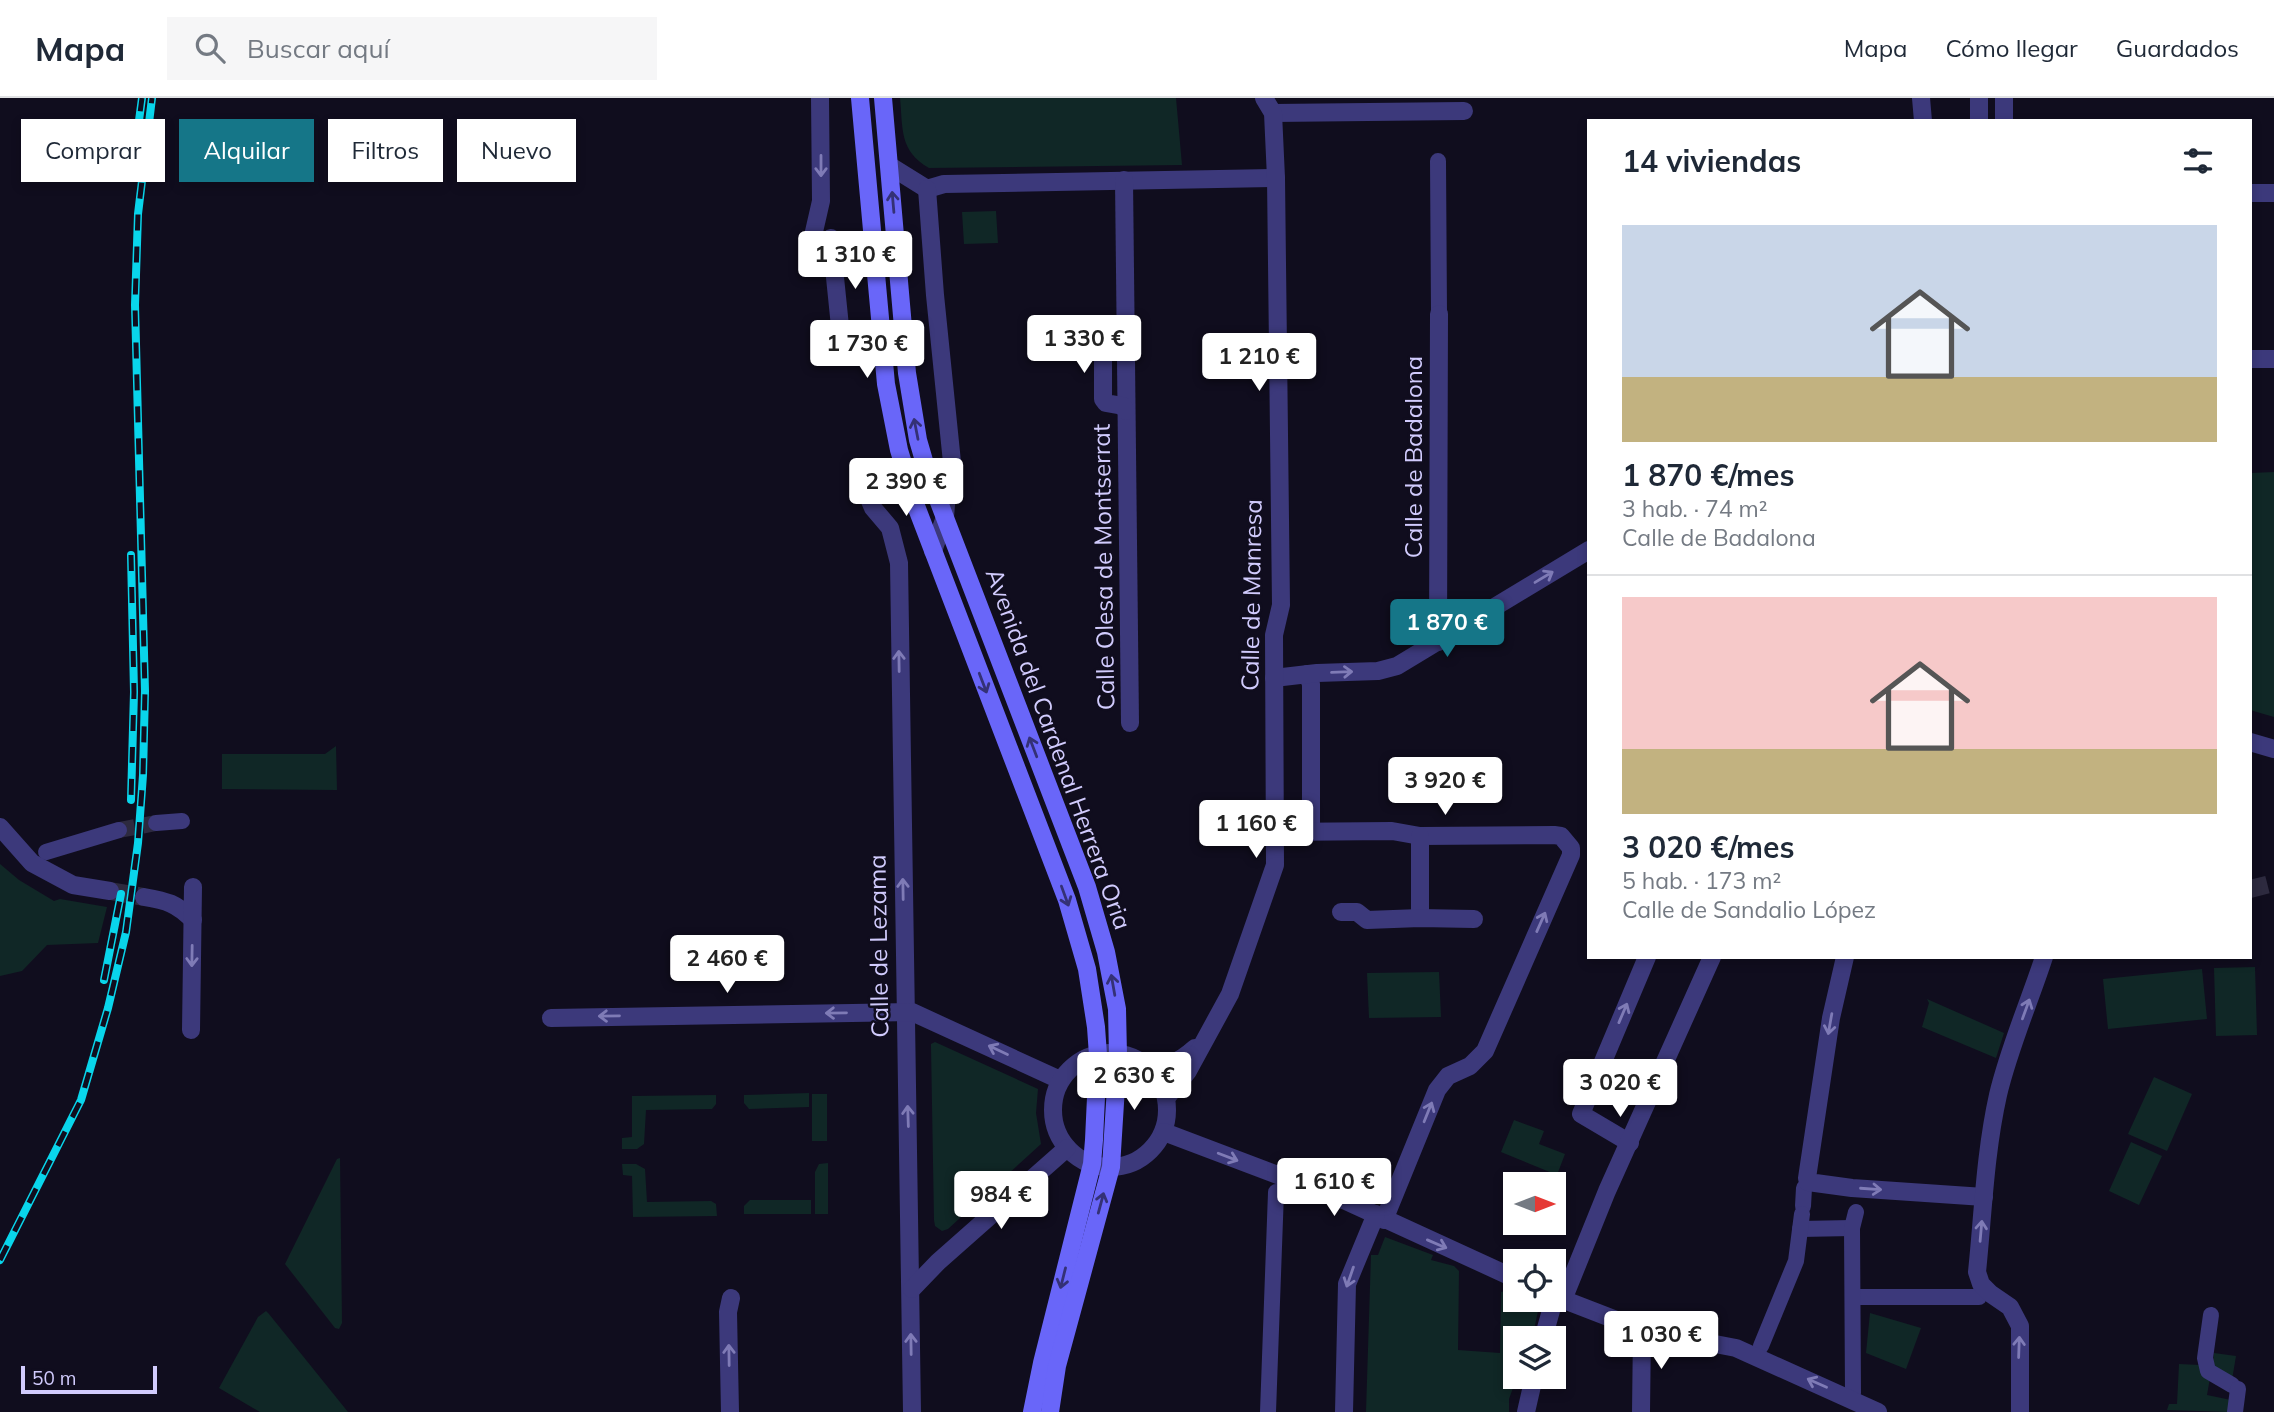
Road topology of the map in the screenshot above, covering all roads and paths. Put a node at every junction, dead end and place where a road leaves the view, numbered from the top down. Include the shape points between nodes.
1 (820, 98) edge
2 (860, 98) edge
3 (883, 98) edge
4 (1921, 98) edge
5 (1979, 98) edge
6 (2004, 98) edge
7 (1269, 106) edge
8 (1464, 111) dead end
9 (1923, 119) edge
10 (1979, 119) edge
11 (2004, 119) edge
12 (1438, 161) dead end
13 (890, 166) junction
14 (1276, 178) junction
15 (1124, 180) junction
16 (927, 189) junction
17 (2252, 193) edge
18 (2274, 193) edge
19 (813, 236) dead end
20 (831, 238) dead end
21 (1439, 314) joint
22 (842, 346) dead end
23 (2252, 359) edge
24 (2274, 359) edge
25 (865, 489) dead end
26 (945, 517) junction
27 (933, 551) junction
28 (1587, 551) edge
29 (1438, 642) junction
30 (1307, 674) junction
31 (1274, 678) junction
32 (1130, 723) dead end
33 (2252, 743) edge
34 (2274, 749) edge
35 (182, 821) dead end
36 (156, 823) tunnel mouth
37 (0, 827) edge
38 (119, 830) tunnel mouth
39 (1276, 832) junction
40 (1311, 832) junction
41 (1420, 836) junction
42 (46, 852) dead end
43 (110, 891) tunnel mouth
44 (144, 897) tunnel mouth
45 (168, 901) junction
46 (1341, 912) dead end
47 (1420, 918) junction
48 (1474, 919) dead end
49 (193, 920) junction
50 (1646, 959) edge
51 (1711, 959) edge
52 (1845, 959) edge
53 (2043, 959) edge
54 (904, 1012) junction
55 (551, 1018) dead end
56 (191, 1030) dead end
57 (1205, 1039) junction
58 (1118, 1053) junction
59 (1098, 1055) junction
60 (1146, 1065) junction
61 (1060, 1080) junction
62 (1167, 1097) junction
63 (1164, 1132) junction
64 (1630, 1143) junction
65 (1067, 1148) junction
66 (1092, 1164) junction
67 (1111, 1167) junction
68 (1805, 1183) junction
69 (1276, 1192) dead end
70 (1984, 1196) junction
71 (1856, 1212) dead end
72 (1802, 1216) junction
73 (1380, 1217) junction
74 (1852, 1228) junction
75 (1503, 1273) edge
76 (1566, 1280) edge
77 (912, 1289) junction
78 (1985, 1295) junction
79 (1853, 1297) junction
80 (731, 1298) dead end
81 (1566, 1300) edge
82 (2211, 1315) dead end
83 (1642, 1330) junction
84 (1761, 1346) dead end
85 (1531, 1389) edge
86 (1853, 1393) dead end
87 (730, 1412) edge
88 (912, 1412) edge
89 (1031, 1412) edge
90 (1049, 1412) edge
91 (1268, 1412) edge
92 (1344, 1412) edge
93 (1526, 1412) edge
94 (1642, 1412) edge
95 (1878, 1412) edge
96 (2020, 1412) edge
97 (2235, 1412) edge

1 -> 19 street via 821,201
2 - 27 main road, Avenida del Cardenal Herrera Oria via 891,417 907,481
3 - 13 main road, Avenida del Cardenal Herrera Oria
4 - 9 street
5 - 10 street
6 - 11 street
7 - 8 street
7 - 14 street, Calle de Manresa
12 - 21 street
13 - 16 street
26 -> 13 main road, Avenida del Cardenal Herrera Oria via 927,471 912,405
14 - 15 street
14 - 31 street, Calle de Manresa via 1281,605 1274,635
15 - 16 street via 944,184
15 - 32 street, Calle Olesa de Montserrat
16 - 26 street, Avenida del Cardenal Herrera Oria via 953,472
17 - 18 street
20 - 22 street
21 - 29 street, Calle de Badalona
23 - 24 street
54 -> 25 street, Calle de Lezama via 899,563 890,528 873,508
26 - 27 street, Avenida del Cardenal Herrera Oria
58 -> 26 main road, Avenida del Cardenal Herrera Oria via 1116,1001 1098,920
27 -> 59 main road, Avenida del Cardenal Herrera Oria via 1075,923 1092,995
29 -> 28 street
30 -> 29 street via 1378,671 1397,666
30 - 31 street
30 - 40 street via 1311,684
31 - 39 street, Calle de Manresa
33 - 34 street
35 - 36 street
37 - 43 street via 33,863 73,885
38 - 42 street
39 - 40 street
39 - 57 street, Calle de Manresa via 1275,865 1237,975
40 - 41 street via 1392,831
41 - 47 street
73 -> 41 street via 1437,1090 1448,1076 1470,1066 1485,1051 1571,855 1562,836
44 - 45 street
45 - 49 street
45 - 49 street via 193,887
46 - 47 street via 1357,912 1367,920
47 - 48 street
49 -> 56 street
64 -> 50 street via 1581,1114
51 - 64 street
52 -> 68 street
70 -> 53 street via 1997,1097
54 -> 55 street
61 -> 54 street via 932,1020
77 -> 54 street, Calle de Lezama
57 - 60 street via 1181,1061
57 - 62 street, Calle de Manresa
58 - 59 street
58 - 60 street
58 - 67 main road, Avenida del Cardenal Herrera Oria
59 - 61 street via 1073,1066
59 - 66 main road, Avenida del Cardenal Herrera Oria
60 - 62 street
61 - 65 street via 1054,1093 1053,1119
62 - 63 street
63 - 67 street via 1153,1149 1138,1159
63 -> 73 street
64 - 76 street
65 - 66 street
65 - 77 street
66 - 67 street
66 -> 89 main road, Avenida del Cardenal Herrera Oria
90 -> 67 main road, Avenida del Cardenal Herrera Oria via 1057,1366
68 -> 70 street
68 - 72 street
69 - 91 street
78 -> 70 street via 1978,1272
71 - 74 street
72 - 74 street
72 - 84 street via 1796,1261
73 -> 75 street
73 -> 92 street via 1347,1284
74 - 79 street
88 -> 77 street, Calle de Lezama
78 - 79 street
96 -> 78 street via 2020,1326 2010,1307
79 - 86 street
87 -> 80 street
81 - 83 street
82 - 97 street via 2205,1358 2208,1371 2235,1387
83 - 94 street
95 -> 83 street via 1736,1348
85 - 93 street

